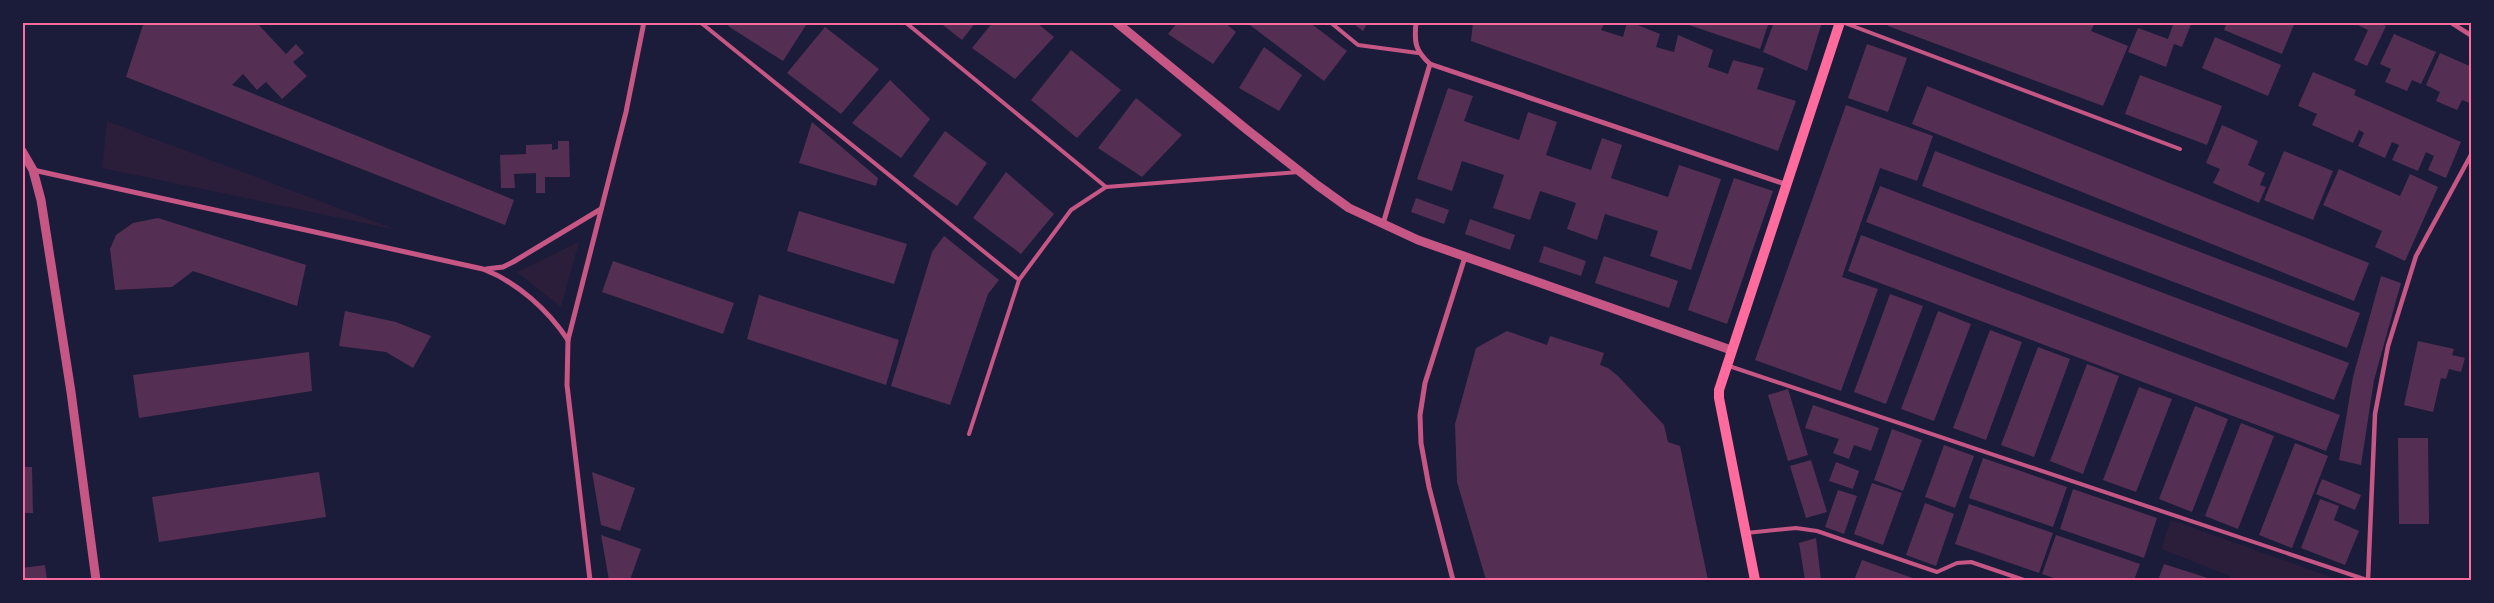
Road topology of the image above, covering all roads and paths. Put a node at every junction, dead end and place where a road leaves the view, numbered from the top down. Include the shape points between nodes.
1 (644, 22) edge
2 (700, 22) edge
3 (905, 22) edge
4 (1116, 22) edge
5 (1330, 22) edge
6 (1416, 22) edge
7 (1841, 22) edge
8 (2450, 22) edge
9 (2472, 36) edge
10 (1418, 53) junction
11 (1430, 64) junction
12 (2180, 149) dead end
13 (22, 151) edge
14 (2472, 153) edge
15 (33, 170) junction
16 (1300, 172) junction
17 (1786, 184) junction
18 (1106, 187) junction
19 (602, 209) junction
20 (1383, 225) junction
21 (1465, 257) junction
22 (483, 269) junction
23 (1019, 280) junction
24 (568, 340) junction
25 (1730, 350) junction
26 (1726, 365) junction
27 (969, 434) dead end
28 (1746, 533) junction
29 (96, 580) edge
30 (590, 580) edge
31 (1453, 580) edge
32 (1755, 580) edge
33 (2024, 580) edge
34 (2367, 580) edge

1 - 19 street
2 - 23 lane
3 - 18 lane
4 - 16 street
5 - 10 lane via 1358,45
6 - 10 street via 1414,38
7 - 12 lane
7 - 17 main road
8 - 9 street
10 - 11 street
11 - 17 street
11 - 20 street
13 - 15 street
14 - 34 street via 2416,256 2388,346 2375,414
15 - 22 street
15 - 29 street via 41,200 71,392
16 - 18 lane
16 - 20 street via 1349,208
17 - 25 main road
18 - 23 lane via 1071,210
19 - 22 street via 514,262
19 - 24 street
20 - 21 street
21 - 25 street
21 - 31 street via 1425,383 1420,415 1421,443 1430,494
22 - 24 street via 509,282 548,315
23 - 27 lane
24 - 30 street via 566,385
25 - 26 main road
26 - 28 main road via 1719,398
26 - 34 lane
28 - 32 main road
28 - 33 lane via 1796,528 1817,530 1936,572 1957,563 1971,562

